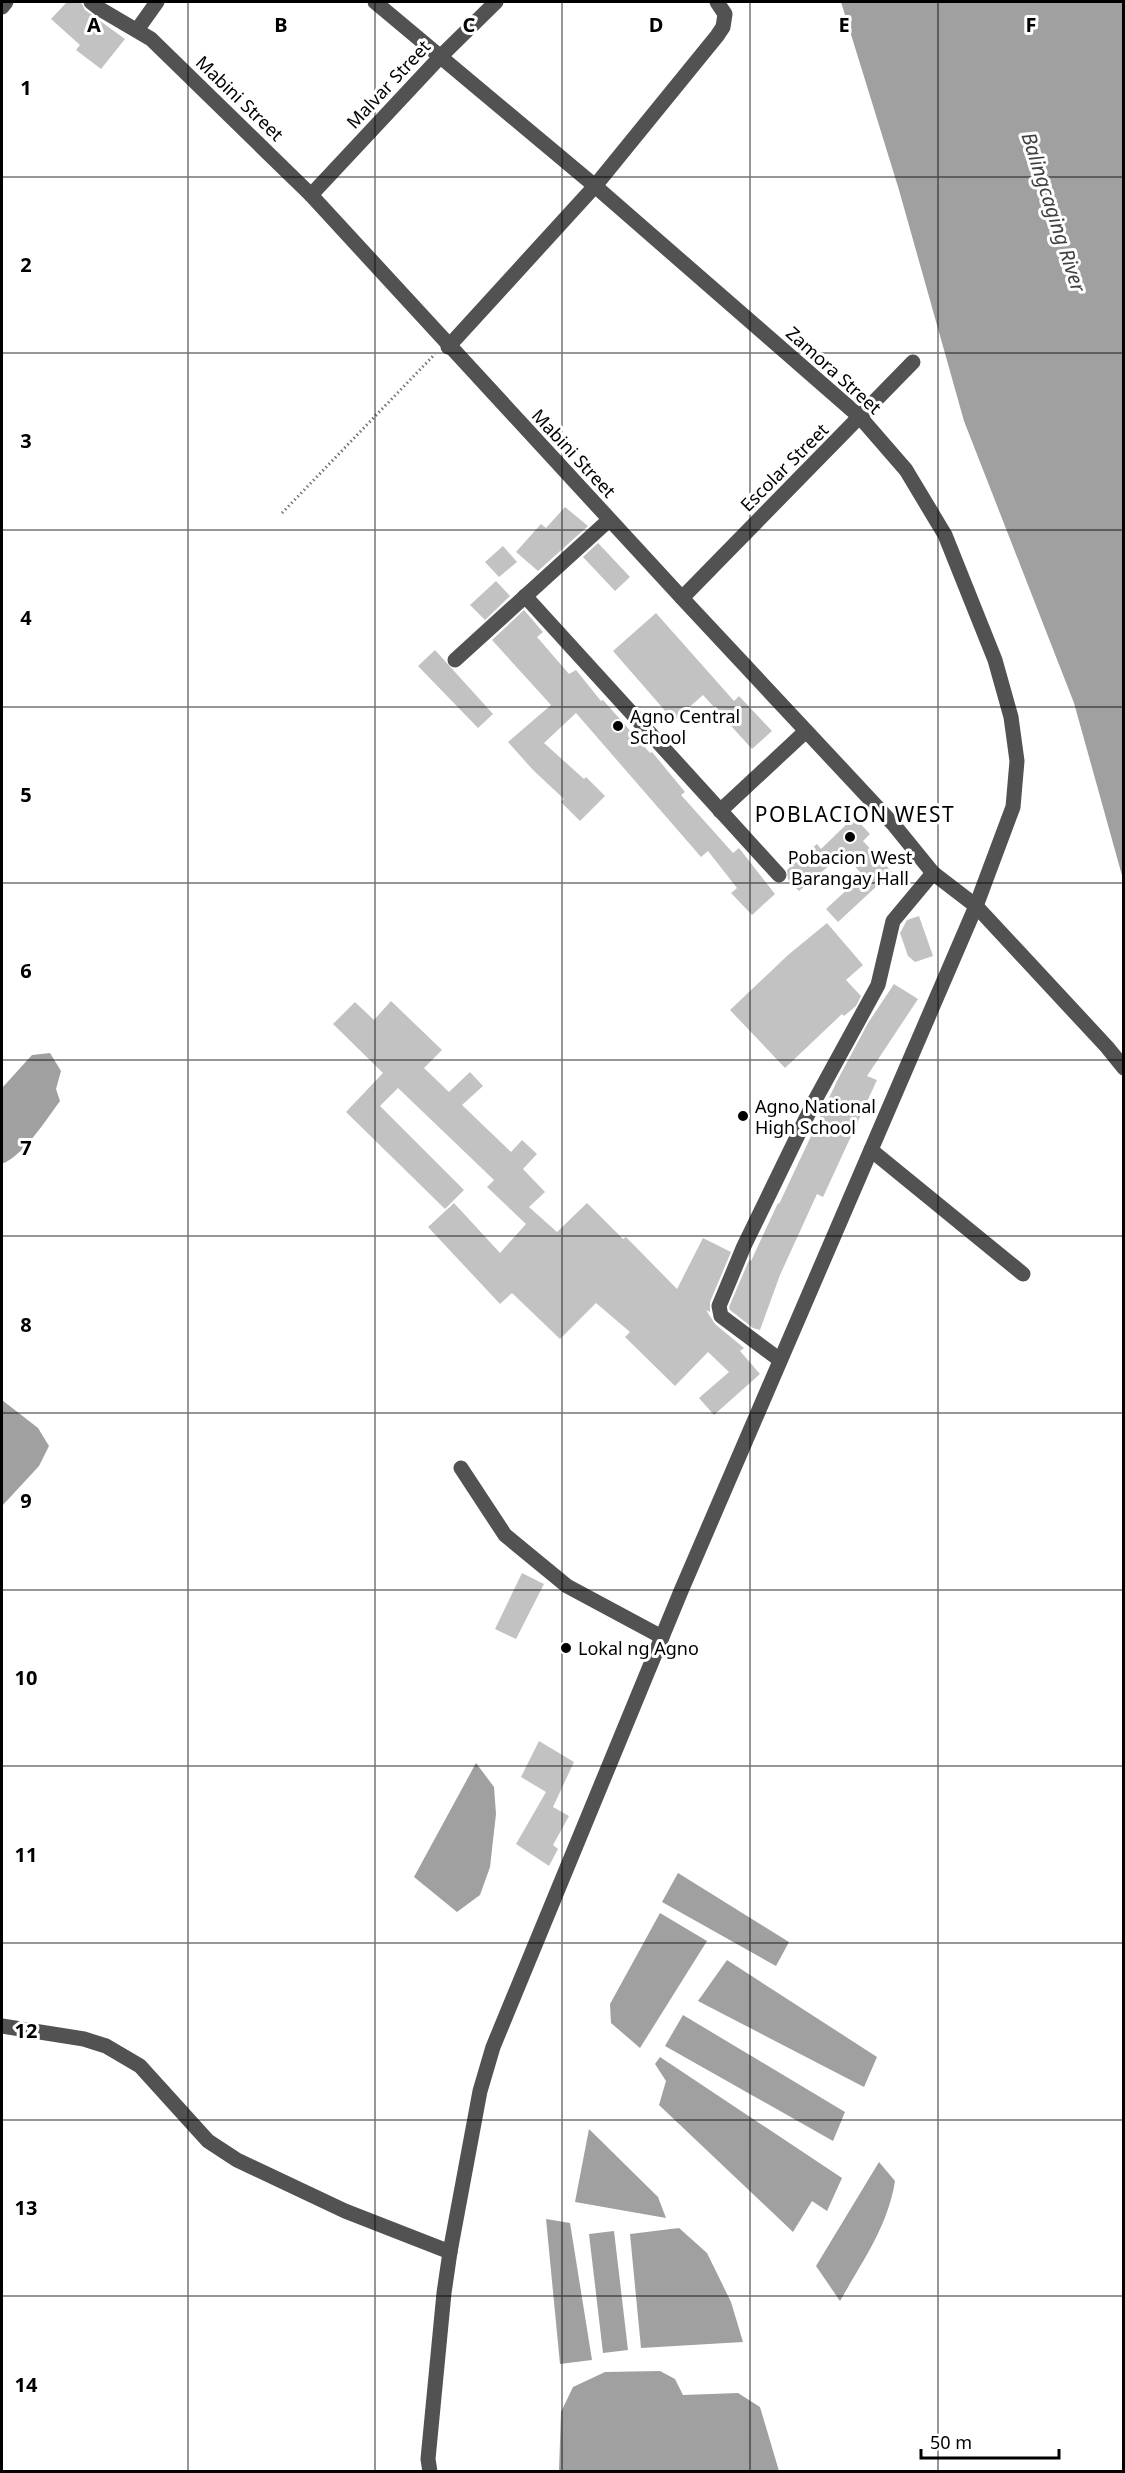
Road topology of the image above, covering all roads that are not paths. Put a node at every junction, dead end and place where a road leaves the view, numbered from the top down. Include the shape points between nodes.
1 (6, 2) edge
2 (91, 2) edge
3 (157, 2) edge
4 (375, 2) edge
5 (496, 2) edge
6 (717, 2) edge
7 (2, 7) edge
8 (138, 30) junction
9 (441, 56) junction
10 (595, 186) junction
11 (311, 195) junction
12 (447, 345) junction
13 (913, 362) dead end
14 (860, 417) junction
15 (609, 520) junction
16 (525, 596) junction
17 (682, 598) junction
18 (455, 660) dead end
19 (806, 731) junction
20 (720, 811) junction
21 (933, 873) junction
22 (779, 875) dead end
23 (976, 906) junction
24 (1124, 1068) edge
25 (871, 1150) junction
26 (1023, 1274) dead end
27 (780, 1360) junction
28 (461, 1468) dead end
29 (662, 1637) junction
30 (2, 2026) edge
31 (450, 2252) junction
32 (430, 2472) edge

1 - 7 street
2 - 8 street, Mabini Street
3 - 8 street
4 - 9 street, Zamora Street
5 - 9 street, Malvar Street
6 - 10 street via 725,14 723,27
8 - 11 street, Mabini Street
9 - 10 street, Zamora Street
9 - 11 street, Malvar Street
10 - 12 street
10 - 14 street, Zamora Street
11 - 12 street, Mabini Street
12 - 15 street, Mabini Street
13 - 14 street, Escolar Street
14 - 17 street, Escolar Street
14 - 23 street, Zamora Street via 906,470 945,535 995,660 1011,717 1017,761 1013,807
15 - 16 street
15 - 17 street, Mabini Street
16 - 18 street
16 - 20 street
17 - 19 street, Mabini Street
19 - 20 street
19 - 21 street, Mabini Street
20 - 22 street
21 - 23 street, Mabini Street
21 - 27 street via 893,921 878,985 814,1102 718,1306 721,1316
23 - 24 street, Mabini Street
23 - 25 street, Zamora Street
25 - 26 street
25 - 27 street, Zamora Street
27 - 29 street, Zamora Street
28 - 29 street via 505,1535 567,1586
29 - 31 street, Zamora Street via 493,2047 480,2091
30 - 31 street via 84,2039 124,2055 154,2080 208,2141 237,2160 345,2211
31 - 32 street, Zamora Street via 430,2435

